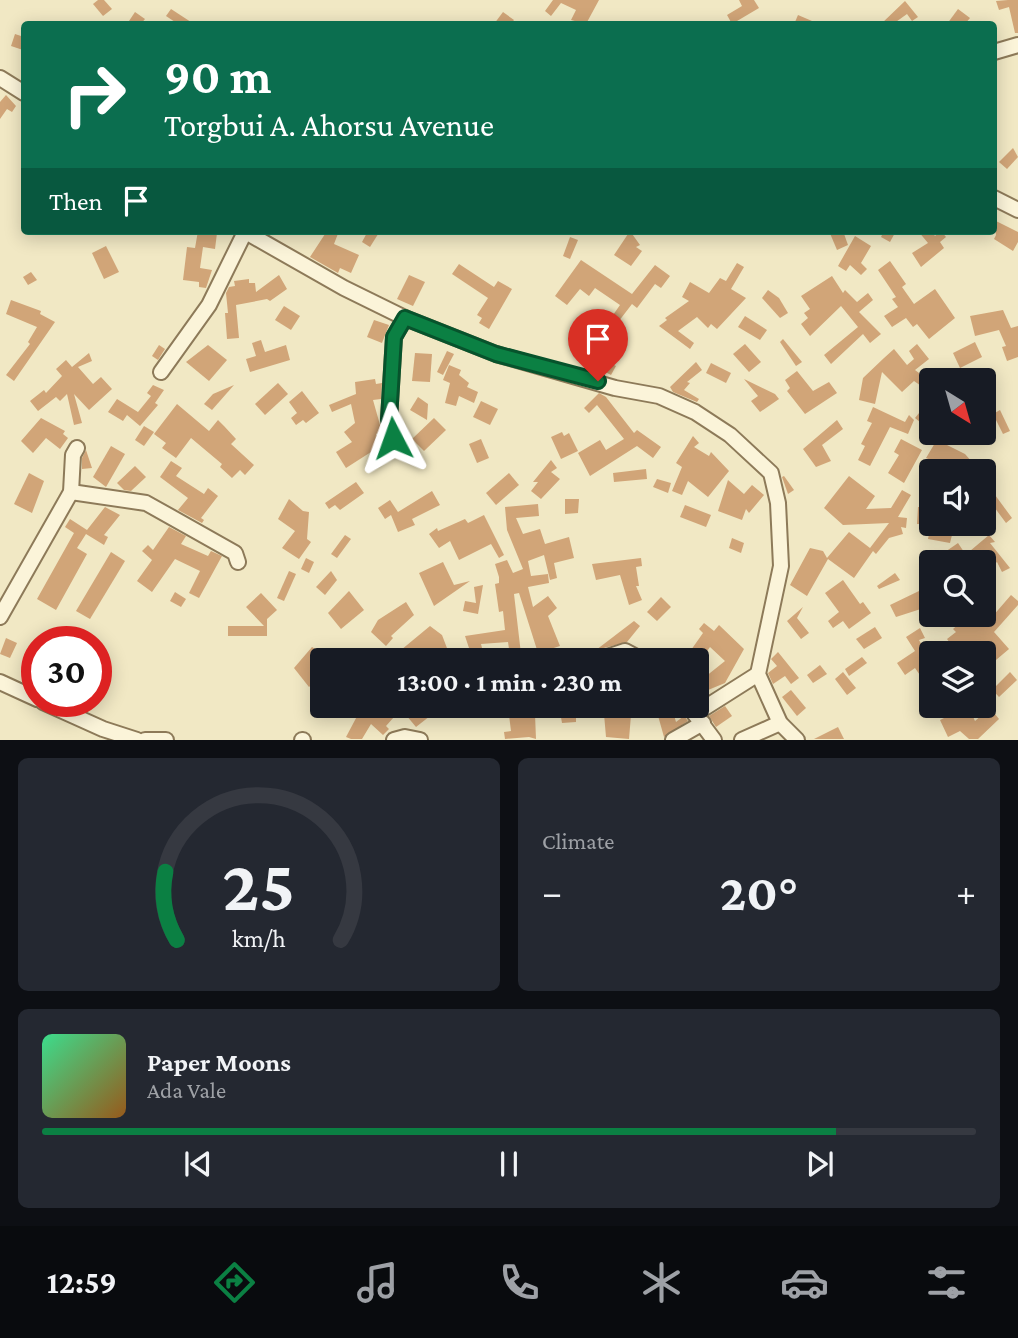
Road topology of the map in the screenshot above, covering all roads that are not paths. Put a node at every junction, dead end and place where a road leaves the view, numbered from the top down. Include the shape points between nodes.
1 (1018, 45) edge
2 (997, 51) edge
3 (0, 78) edge
4 (21, 91) edge
5 (997, 200) edge
6 (1018, 210) edge
7 (243, 235) edge
8 (252, 235) edge
9 (405, 318) junction
10 (161, 372) dead end
11 (393, 438) dead end
12 (76, 448) dead end
13 (71, 492) junction
14 (238, 562) dead end
15 (0, 617) edge
16 (758, 674) junction
17 (0, 682) edge
18 (21, 692) edge
19 (709, 705) edge
20 (70, 717) edge
21 (692, 718) edge
22 (698, 718) edge
23 (779, 723) junction
24 (100, 734) edge
25 (137, 740) edge
26 (145, 740) edge
27 (166, 740) edge
28 (394, 740) edge
29 (420, 740) edge
30 (673, 740) edge
31 (714, 740) edge
32 (741, 740) edge
33 (797, 740) edge

1 - 2 street
3 - 4 street
5 - 6 street
7 - 10 street via 209,305
8 - 9 street
9 - 11 street via 394,337 389,419
9 - 16 street via 496,354 659,396 730,435 771,473 778,503 781,565
12 - 13 street
13 - 14 street via 146,503 235,553
13 - 15 street
16 - 19 street
16 - 23 street
17 - 18 street
20 - 24 street
21 - 30 street
22 - 31 street
23 - 32 street
23 - 33 street
24 - 25 street
26 - 27 street
28 - 29 street

